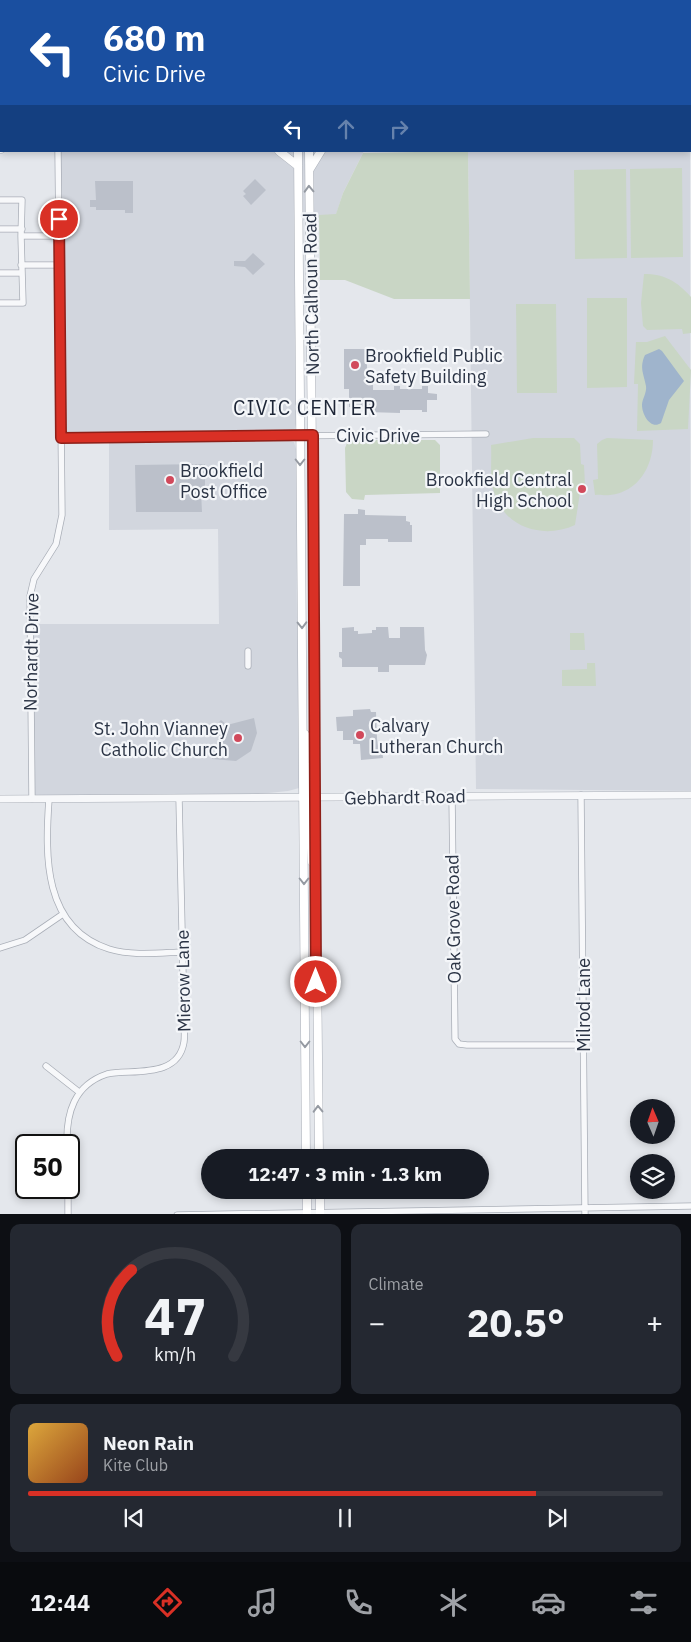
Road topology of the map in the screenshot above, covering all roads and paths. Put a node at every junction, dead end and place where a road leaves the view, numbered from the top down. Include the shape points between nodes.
1 (58, 152) edge
2 (280, 152) edge
3 (298, 152) edge
4 (309, 152) edge
5 (320, 152) edge
6 (298, 166) junction
7 (309, 170) junction
8 (0, 200) edge
9 (0, 229) edge
10 (22, 229) junction
11 (21, 236) junction
12 (59, 236) junction
13 (21, 265) junction
14 (60, 265) junction
15 (0, 273) edge
16 (22, 273) junction
17 (0, 303) edge
18 (486, 434) dead end
19 (300, 435) junction
20 (313, 435) junction
21 (61, 438) junction
22 (248, 651) dead end
23 (248, 666) dead end
24 (303, 724) junction
25 (581, 795) junction
26 (691, 795) edge
27 (452, 796) junction
28 (179, 798) junction
29 (304, 798) junction
30 (315, 798) junction
31 (0, 799) edge
32 (32, 799) junction
33 (49, 799) junction
34 (316, 889) junction
35 (63, 914) junction
36 (0, 948) edge
37 (182, 952) junction
38 (583, 1045) junction
39 (46, 1066) dead end
40 (79, 1092) junction
41 (68, 1134) edge
42 (306, 1149) edge
43 (319, 1149) edge
44 (68, 1199) edge
45 (307, 1199) edge
46 (320, 1199) edge
47 (691, 1206) edge
48 (585, 1211) edge
49 (68, 1214) edge
50 (176, 1214) edge
51 (307, 1214) edge
52 (320, 1214) edge

1 - 12 street, Norhardt Drive
2 - 6 main road
3 - 6 main road, North Calhoun Road
4 - 7 main road, North Calhoun Road
5 - 7 main road
6 - 19 main road, North Calhoun Road
20 -> 7 main road, North Calhoun Road
8 - 10 street via 22,200
9 - 10 street
10 - 11 street
11 - 12 street
11 - 13 street
12 - 14 street, Norhardt Drive
13 - 14 street
13 - 16 street
14 - 21 street, Norhardt Drive
15 - 16 street
16 - 17 street via 23,303
18 - 20 street, Civic Drive
19 - 20 street, Civic Drive
19 - 21 street, Civic Drive
19 -> 24 main road, North Calhoun Road
20 - 30 main road, North Calhoun Road
21 - 32 street, Norhardt Drive via 60,532 34,579 30,596
22 - 23 street
24 - 29 main road, North Calhoun Road
24 - 30 main road via 308,744 310,792
25 - 26 street, Gebhardt Road
25 - 27 street, Gebhardt Road
25 - 38 street, Milrod Lane
27 - 30 street, Gebhardt Road
27 - 38 street, Oak Grove Road via 454,1035 457,1042 473,1046
28 - 29 street, Gebhardt Road
28 - 33 street, Gebhardt Road
28 - 37 street, Mierow Lane
29 - 30 street, Gebhardt Road
29 - 34 main road via 310,802 310,847
29 -> 42 main road, North Calhoun Road
30 - 34 main road, North Calhoun Road
31 - 32 street, Gebhardt Road
32 - 33 street, Gebhardt Road
33 - 35 street via 49,876
43 -> 34 main road, North Calhoun Road
35 - 36 street via 25,940
35 - 37 street via 84,935 110,949
37 - 40 street, Mierow Lane via 184,1041 179,1055 163,1068 99,1076
38 - 48 street, Milrod Lane
39 - 40 street
40 - 41 street, Mierow Lane via 69,1113
44 - 49 street
45 - 51 main road
46 - 52 main road
47 - 48 street
48 - 52 street
50 - 51 street
51 - 52 street

